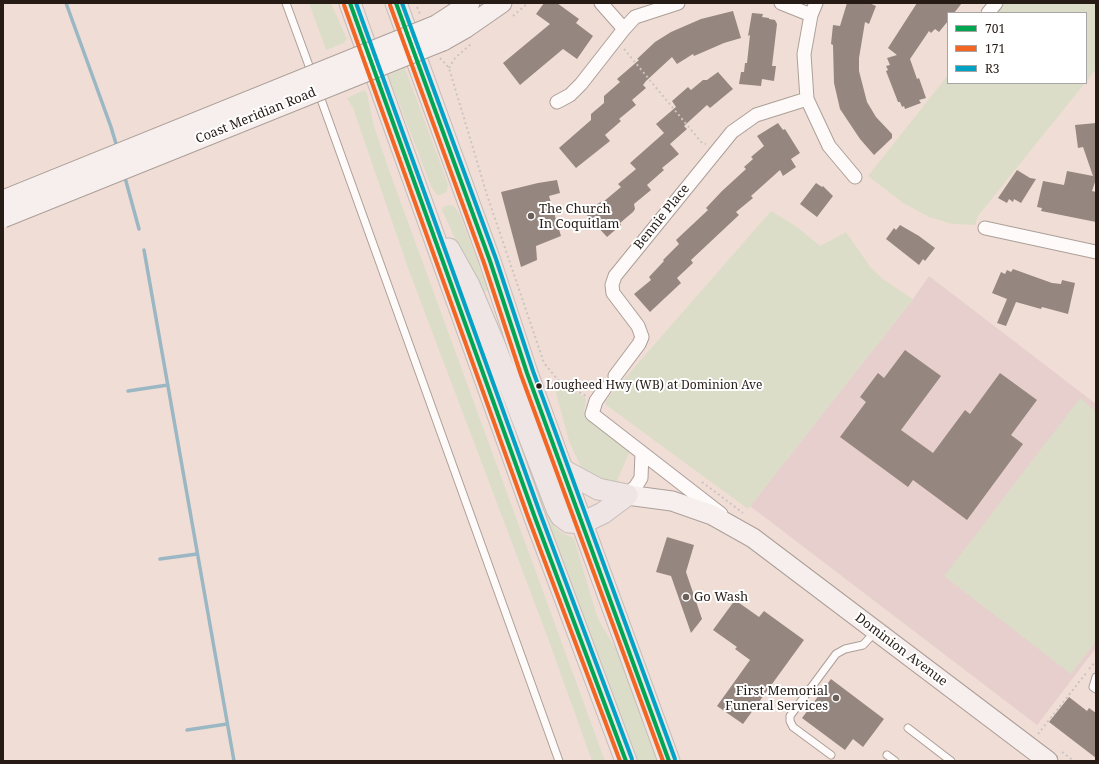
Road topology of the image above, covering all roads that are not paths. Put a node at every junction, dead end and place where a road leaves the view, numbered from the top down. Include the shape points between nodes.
1 (286, 3) edge
2 (350, 3) edge
3 (396, 3) edge
4 (470, 3) edge
5 (502, 3) edge
6 (601, 3) edge
7 (678, 3) edge
8 (781, 3) edge
9 (816, 3) edge
10 (996, 3) edge
11 (989, 12) edge
12 (811, 16) junction
13 (620, 34) junction
14 (435, 35) junction
15 (807, 99) junction
16 (557, 102) dead end
17 (855, 177) dead end
18 (417, 191) junction
19 (3, 200) edge
20 (3, 218) edge
21 (985, 228) dead end
22 (1096, 252) edge
23 (615, 376) dead end
24 (605, 388) dead end
25 (642, 453) junction
26 (563, 470) junction
27 (627, 495) junction
28 (582, 523) junction
29 (753, 538) junction
30 (876, 631) junction
31 (1096, 677) edge
32 (1096, 689) edge
33 (908, 728) dead end
34 (831, 755) dead end
35 (887, 755) dead end
36 (559, 761) edge
37 (626, 761) edge
38 (669, 761) edge
39 (895, 761) edge
40 (951, 761) edge
41 (1048, 761) edge

1 - 36 lane
2 - 18 main road
3 - 26 main road
4 - 14 main road, Coast Meridian Road
5 - 14 main road, Coast Meridian Road via 472,25
6 - 13 street
7 - 13 street via 635,17
8 - 12 street
9 - 12 street
10 - 11 street
12 - 15 street via 804,54
13 - 16 street via 581,84
14 - 19 main road, Coast Meridian Road, bridge
14 - 20 main road, Coast Meridian Road, bridge
15 - 17 street via 829,146
15 - 23 street, Bennie Place via 756,115 732,132 619,271 613,281 615,298 638,326 642,337
18 - 28 main road via 469,285 557,509 569,522
18 - 37 main road
21 - 22 street
24 - 25 street, Dominion Avenue via 592,414
25 - 27 street via 641,478
25 - 29 street, Dominion Avenue
26 - 27 main road via 598,489
26 - 28 main road
27 - 28 main road via 603,513
27 - 29 main road, Dominion Avenue via 672,501 712,515
28 - 38 main road
29 - 30 main road, Dominion Avenue
30 - 34 lane via 864,645 845,649 836,654 791,713 790,721 793,727
30 - 41 main road, Dominion Avenue
31 - 32 lane via 1093,687
33 - 40 lane
35 - 39 lane

